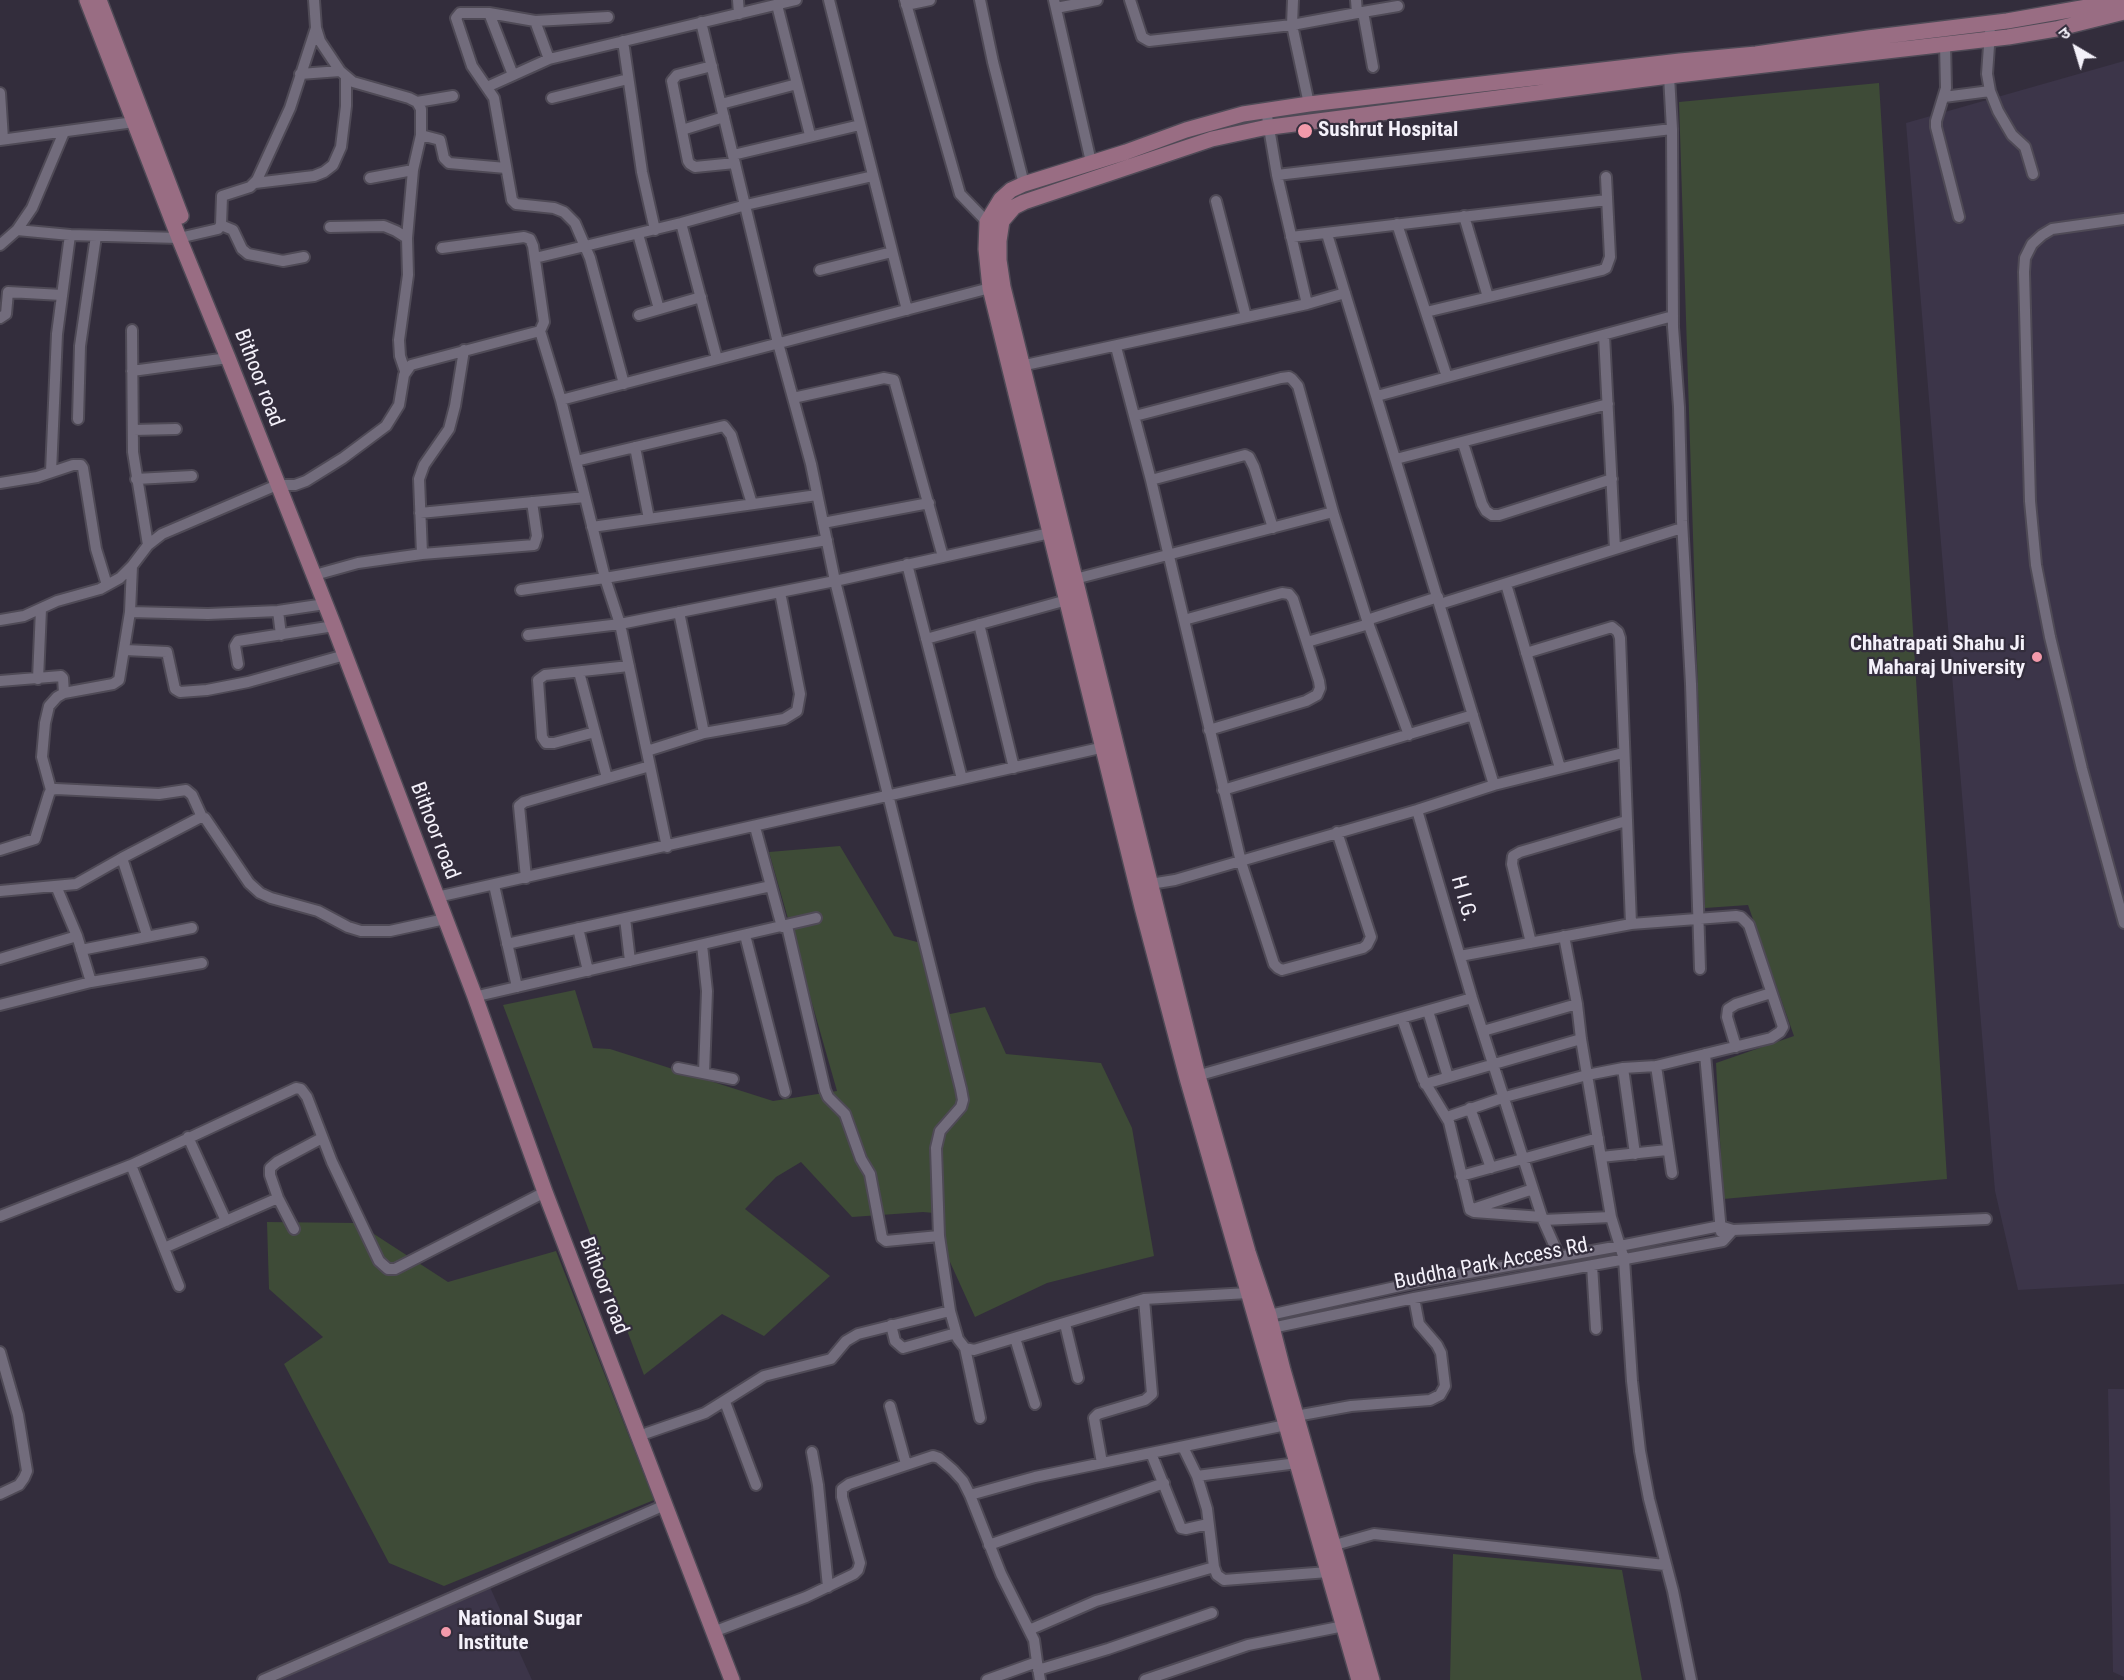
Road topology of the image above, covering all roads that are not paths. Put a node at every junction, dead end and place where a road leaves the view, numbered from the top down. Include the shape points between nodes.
1 (87, 0) edge
2 (99, 0) edge
3 (314, 0) edge
4 (738, 0) edge
5 (796, 0) edge
6 (829, 0) edge
7 (930, 0) edge
8 (980, 0) edge
9 (1097, 0) edge
10 (1130, 0) edge
11 (1293, 0) edge
12 (1356, 0) edge
13 (2118, 0) edge
14 (906, 2) edge
15 (1055, 4) edge
16 (777, 5) junction
17 (1398, 6) dead end
18 (1360, 12) junction
19 (2124, 12) edge
20 (489, 13) junction
21 (739, 14) junction
22 (608, 17) dead end
23 (535, 21) junction
24 (701, 22) junction
25 (1990, 23) junction
26 (1292, 25) junction
27 (316, 28) junction
28 (1990, 39) junction
29 (623, 41) junction
30 (1945, 44) junction
31 (549, 59) junction
32 (712, 66) junction
33 (1373, 67) dead end
34 (1677, 71) junction
35 (300, 74) junction
36 (343, 74) junction
37 (513, 75) junction
38 (628, 80) junction
39 (797, 84) junction
40 (487, 87) junction
41 (1990, 91) junction
42 (0, 93) edge
43 (453, 96) dead end
44 (1944, 97) junction
45 (552, 98) dead end
46 (417, 102) junction
47 (721, 104) junction
48 (1309, 104) junction
49 (1266, 110) junction
50 (724, 117) junction
51 (134, 122) junction
52 (860, 125) junction
53 (1269, 127) junction
54 (1672, 129) junction
55 (682, 130) junction
56 (64, 132) junction
57 (421, 135) junction
58 (810, 135) junction
59 (2, 140) edge
60 (734, 159) junction
61 (1091, 162) junction
62 (506, 168) junction
63 (413, 170) junction
64 (2033, 174) dead end
65 (1277, 176) junction
66 (873, 177) junction
67 (1606, 177) dead end
68 (369, 178) dead end
69 (255, 183) junction
70 (1024, 184) junction
71 (1607, 200) junction
72 (1216, 201) dead end
73 (746, 205) junction
74 (1464, 216) junction
75 (1959, 217) dead end
76 (2124, 219) edge
77 (987, 222) junction
78 (681, 223) junction
79 (1397, 224) junction
80 (221, 225) junction
81 (330, 226) dead end
82 (17, 230) junction
83 (655, 230) junction
84 (1000, 232) junction
85 (638, 234) junction
86 (1327, 234) junction
87 (70, 235) junction
88 (96, 236) junction
89 (184, 237) junction
90 (1291, 237) junction
91 (406, 238) junction
92 (0, 245) edge
93 (586, 247) junction
94 (442, 248) dead end
95 (892, 252) junction
96 (304, 257) dead end
97 (535, 258) junction
98 (820, 270) dead end
99 (990, 288) junction
100 (1346, 293) junction
101 (62, 295) junction
102 (701, 297) junction
103 (1488, 297) junction
104 (1306, 304) junction
105 (659, 309) junction
106 (907, 310) junction
107 (1426, 312) junction
108 (639, 315) dead end
109 (1673, 316) junction
110 (1246, 317) junction
111 (0, 318) edge
112 (132, 330) dead end
113 (540, 331) junction
114 (1604, 335) junction
115 (778, 343) junction
116 (1116, 347) junction
117 (464, 350) junction
118 (228, 357) junction
119 (717, 359) junction
120 (1016, 368) junction
121 (132, 371) junction
122 (405, 371) junction
123 (1447, 377) junction
124 (624, 384) junction
125 (1377, 396) junction
126 (793, 398) junction
127 (561, 400) junction
128 (1608, 404) junction
129 (1135, 416) junction
130 (78, 419) dead end
131 (176, 429) dead end
132 (133, 430) junction
133 (1463, 443) junction
134 (635, 447) junction
135 (1396, 459) junction
136 (576, 461) junction
137 (51, 472) junction
138 (192, 476) dead end
139 (136, 479) junction
140 (1151, 480) junction
141 (1612, 480) junction
142 (0, 483) edge
143 (282, 485) junction
144 (817, 495) junction
145 (585, 497) junction
146 (532, 502) junction
147 (929, 503) junction
148 (752, 504) junction
149 (1334, 512) junction
150 (420, 513) junction
151 (649, 519) junction
152 (823, 523) junction
153 (592, 527) junction
154 (1273, 528) junction
155 (1682, 528) junction
156 (1050, 533) junction
157 (827, 540) junction
158 (148, 545) junction
159 (1615, 549) junction
160 (422, 554) junction
161 (1168, 555) junction
162 (943, 557) junction
163 (907, 564) junction
164 (132, 566) junction
165 (322, 573) junction
166 (605, 578) junction
167 (1075, 579) junction
168 (835, 581) junction
169 (1506, 584) junction
170 (107, 585) junction
171 (521, 590) dead end
172 (780, 591) junction
173 (1066, 600) junction
174 (1439, 600) junction
175 (325, 604) junction
176 (41, 609) junction
177 (278, 611) junction
178 (130, 612) junction
179 (679, 612) junction
180 (0, 620) edge
181 (1184, 620) junction
182 (1368, 622) junction
183 (620, 624) junction
184 (979, 624) junction
185 (334, 626) junction
186 (281, 635) junction
187 (528, 635) dead end
188 (926, 639) junction
189 (1307, 642) junction
190 (125, 650) junction
191 (1526, 654) junction
192 (345, 655) junction
193 (238, 663) dead end
194 (629, 666) junction
195 (579, 672) junction
196 (38, 679) junction
197 (0, 681) edge
198 (64, 693) junction
199 (1473, 715) junction
200 (1209, 730) junction
201 (595, 732) junction
202 (704, 733) junction
203 (1409, 735) junction
204 (1109, 746) junction
205 (647, 751) junction
206 (1623, 753) junction
207 (650, 766) junction
208 (1014, 768) junction
209 (1560, 768) junction
210 (607, 778) junction
211 (962, 779) junction
212 (1494, 785) junction
213 (51, 790) junction
214 (1223, 790) junction
215 (889, 796) junction
216 (1417, 810) junction
217 (202, 818) junction
218 (1626, 821) junction
219 (755, 826) junction
220 (1337, 832) junction
221 (667, 847) junction
222 (0, 850) edge
223 (122, 858) junction
224 (1241, 862) junction
225 (526, 878) junction
226 (494, 885) junction
227 (1144, 885) junction
228 (56, 886) junction
229 (771, 886) junction
230 (0, 891) edge
231 (440, 896) junction
232 (625, 918) junction
233 (816, 918) dead end
234 (1698, 918) junction
235 (445, 920) junction
236 (2124, 923) edge
237 (1631, 924) junction
238 (784, 927) junction
239 (192, 928) dead end
240 (578, 928) junction
241 (147, 935) junction
242 (745, 935) junction
243 (77, 936) junction
244 (1564, 936) junction
245 (1531, 943) junction
246 (507, 944) junction
247 (702, 945) junction
248 (81, 950) junction
249 (1460, 956) junction
250 (0, 959) edge
251 (630, 961) junction
252 (202, 963) dead end
253 (1700, 969) dead end
254 (588, 971) junction
255 (91, 982) junction
256 (516, 987) junction
257 (1772, 993) junction
258 (483, 995) junction
259 (1472, 998) junction
260 (1577, 1004) junction
261 (0, 1005) edge
262 (1428, 1011) junction
263 (1402, 1018) junction
264 (1483, 1031) junction
265 (1581, 1039) junction
266 (1736, 1047) junction
267 (1705, 1054) junction
268 (1493, 1065) junction
269 (1656, 1065) junction
270 (678, 1068) dead end
271 (1623, 1068) junction
272 (704, 1074) junction
273 (1587, 1075) junction
274 (1192, 1077) junction
275 (1449, 1077) junction
276 (733, 1079) dead end
277 (1425, 1084) junction
278 (785, 1092) dead end
279 (1504, 1097) junction
280 (1470, 1108) junction
281 (1447, 1117) junction
282 (188, 1137) junction
283 (322, 1138) junction
284 (1598, 1138) junction
285 (1667, 1150) junction
286 (1635, 1154) junction
287 (1601, 1157) junction
288 (1523, 1158) junction
289 (131, 1165) junction
290 (1491, 1168) junction
291 (1671, 1173) dead end
292 (1461, 1176) junction
293 (1533, 1189) junction
294 (545, 1192) junction
295 (278, 1198) junction
296 (1470, 1210) junction
297 (0, 1216) edge
298 (1611, 1217) junction
299 (1543, 1218) junction
300 (1986, 1218) dead end
301 (226, 1221) junction
302 (1720, 1226) junction
303 (294, 1229) dead end
304 (1733, 1230) junction
305 (939, 1236) junction
306 (1723, 1241) junction
307 (1620, 1246) junction
308 (164, 1248) junction
309 (1559, 1256) junction
310 (1624, 1259) junction
311 (1592, 1265) junction
312 (179, 1286) dead end
313 (1248, 1293) junction
314 (1414, 1298) junction
315 (1144, 1299) junction
316 (950, 1311) junction
317 (1264, 1323) junction
318 (1065, 1324) junction
319 (891, 1325) junction
320 (1596, 1329) dead end
321 (956, 1333) junction
322 (1015, 1338) junction
323 (965, 1348) junction
324 (0, 1352) edge
325 (1078, 1378) dead end
326 (725, 1402) junction
327 (1035, 1404) dead end
328 (890, 1406) dead end
329 (980, 1418) dead end
330 (1291, 1420) junction
331 (647, 1433) junction
332 (1183, 1446) junction
333 (812, 1452) dead end
334 (1151, 1453) junction
335 (1297, 1462) junction
336 (1102, 1463) junction
337 (906, 1464) junction
338 (1197, 1476) junction
339 (1164, 1483) junction
340 (756, 1485) dead end
341 (0, 1494) edge
342 (970, 1495) junction
343 (665, 1505) junction
344 (1208, 1524) junction
345 (989, 1545) junction
346 (1328, 1547) junction
347 (1665, 1565) junction
348 (1214, 1567) junction
349 (1328, 1572) junction
350 (828, 1587) junction
351 (1212, 1612) dead end
352 (1344, 1626) junction
353 (722, 1629) junction
354 (1029, 1630) junction
355 (1038, 1671) edge
356 (263, 1680) edge
357 (732, 1680) edge
358 (741, 1680) edge
359 (987, 1680) edge
360 (1145, 1680) edge
361 (1359, 1680) edge
362 (1372, 1680) edge
363 (1691, 1680) edge

1 - 51 street, Bithoor road
2 - 89 street
3 - 27 street
4 - 21 street
5 - 16 street
6 - 52 street
7 - 14 street
8 - 70 street
9 - 15 street
10 - 26 street via 1142,36 1149,41
11 - 26 street
12 - 18 street
13 - 25 street
14 - 77 street via 960,194
15 - 61 street
16 - 21 street
16 - 39 street
17 - 18 street
18 - 26 street
18 - 33 street
19 - 28 street via 2056,29
20 - 23 street
20 - 37 street
20 - 40 street via 460,13 456,18 472,66
21 - 24 street
22 - 23 street
23 - 31 street
24 - 29 street
24 - 32 street
25 - 28 street
25 - 34 street via 1756,54
26 - 48 street
27 - 35 street
27 - 36 street via 325,51
28 - 30 street
28 - 41 street
29 - 31 street
29 - 38 street
30 - 34 street
30 - 44 street
31 - 37 street
32 - 47 street
32 - 55 street via 673,79
34 - 48 street
34 - 53 street
34 - 54 street
35 - 36 street
35 - 69 street via 283,126
36 - 46 street via 360,85
36 - 69 street via 346,106 341,147 333,165 314,176
37 - 40 street
38 - 45 street
38 - 83 street
39 - 47 street
39 - 58 street
40 - 62 street via 496,105
41 - 44 street
41 - 64 street via 2012,135 2025,147
42 - 59 street
43 - 46 street
44 - 75 street via 1936,135
46 - 57 street
47 - 50 street
48 - 49 street
49 - 53 street
49 - 61 street via 1226,117
50 - 55 street
50 - 60 street
51 - 56 street
51 - 89 street, Bithoor road
52 - 58 street
52 - 66 street
53 - 65 street
53 - 84 street via 1212,139 1024,202 1006,214
54 - 65 street
54 - 109 street
55 - 60 street via 692,166
56 - 59 street
56 - 82 street via 32,208
57 - 62 street via 440,140 449,163
57 - 63 street
58 - 60 street
60 - 73 street
61 - 70 street
62 - 93 street via 513,202 564,212
63 - 68 street
63 - 91 street
65 - 90 street
66 - 73 street
66 - 95 street
67 - 71 street
69 - 80 street via 222,196
70 - 77 street via 1000,199
71 - 74 street
71 - 103 street via 1610,257 1606,268
72 - 110 street
73 - 78 street
73 - 115 street
74 - 79 street
74 - 103 street
76 - 236 street via 2052,229 2032,244 2024,272 2030,501 2036,565 2063,692
77 - 84 street
77 - 99 street
78 - 83 street
78 - 102 street
79 - 86 street
79 - 107 street
80 - 89 street via 216,230
80 - 96 street via 233,230 243,250 258,258 283,261
81 - 91 street via 384,226
82 - 87 street
82 - 92 street
83 - 85 street
84 - 120 street via 999,260
85 - 93 street
85 - 105 street
86 - 90 street
86 - 100 street
87 - 88 street
87 - 101 street
88 - 89 street
88 - 130 street via 80,346
89 - 118 street, Bithoor road
89 - 143 street via 255,397
90 - 104 street
91 - 122 street via 408,275 399,345
93 - 97 street
93 - 124 street
94 - 97 street via 524,237 532,242
95 - 98 street
95 - 106 street
97 - 113 street via 544,322
99 - 106 street
99 - 120 street
100 - 104 street
100 - 125 street
101 - 111 street via 10,292 6,314
101 - 137 street
102 - 105 street
102 - 119 street
103 - 107 street
104 - 110 street
105 - 108 street
106 - 115 street
107 - 123 street
109 - 114 street
109 - 155 street
110 - 116 street
112 - 121 street
113 - 117 street
113 - 127 street
114 - 123 street
114 - 128 street
115 - 119 street
115 - 126 street
116 - 120 street
116 - 129 street
117 - 122 street via 415,363
117 - 150 street via 449,429 419,478
118 - 121 street
118 - 143 street, Bithoor road
119 - 124 street
120 - 156 street
120 - 167 street
121 - 132 street
122 - 143 street via 399,405 386,426 306,481
123 - 125 street
124 - 127 street
125 - 135 street
126 - 144 street
126 - 147 street via 884,378 894,380
127 - 136 street
128 - 133 street
128 - 141 street
129 - 140 street
129 - 149 street via 1289,377 1298,386
131 - 132 street
132 - 139 street
133 - 135 street
133 - 141 street via 1482,504 1492,515
134 - 136 street
134 - 148 street via 724,426 731,435
134 - 151 street
135 - 174 street
136 - 145 street
137 - 142 street
137 - 170 street via 82,466 96,549
138 - 139 street
139 - 158 street
140 - 154 street via 1245,455 1254,467
140 - 161 street
141 - 159 street
143 - 158 street via 176,527
143 - 165 street
143 - 175 street, Bithoor road
144 - 148 street
144 - 152 street
145 - 146 street
145 - 153 street
146 - 150 street
146 - 160 street via 537,536 534,544
147 - 152 street
147 - 162 street
148 - 151 street
149 - 154 street
149 - 182 street
150 - 160 street
151 - 153 street
152 - 157 street
153 - 166 street
154 - 161 street
155 - 159 street
155 - 234 street
156 - 162 street
156 - 173 street
157 - 166 street
157 - 168 street
158 - 164 street
159 - 169 street
160 - 165 street via 358,563
161 - 167 street
161 - 181 street
162 - 163 street
163 - 168 street
163 - 188 street
164 - 170 street
164 - 178 street
165 - 231 street via 415,816
166 - 171 street
166 - 183 street
167 - 204 street
168 - 172 street
168 - 215 street
169 - 174 street
169 - 191 street
170 - 176 street
172 - 179 street
172 - 202 street via 800,694 796,711 784,719
173 - 184 street
173 - 204 street
174 - 182 street
174 - 199 street
175 - 177 street
175 - 185 street, Bithoor road
176 - 180 street
176 - 196 street
177 - 178 street
177 - 186 street
178 - 190 street
179 - 183 street
179 - 202 street
181 - 189 street via 1286,593 1293,599
181 - 200 street
182 - 189 street
182 - 203 street
183 - 187 street
183 - 194 street
184 - 188 street
184 - 208 street
185 - 186 street
185 - 192 street, Bithoor road
186 - 193 street via 236,642
188 - 211 street
189 - 200 street via 1319,681 1315,697
190 - 192 street via 167,652 175,689 180,692 248,682
190 - 198 street via 118,681
191 - 206 street via 1616,629 1620,638
191 - 209 street
192 - 231 street, Bithoor road
194 - 195 street
194 - 205 street
195 - 201 street
195 - 201 street via 545,675 538,680 542,737 550,744
196 - 197 street
196 - 198 street via 62,676
198 - 213 street via 49,706 45,723 42,757
199 - 203 street
199 - 212 street
200 - 214 street
201 - 210 street
202 - 205 street
203 - 214 street
204 - 208 street
204 - 227 street
205 - 207 street
206 - 209 street
206 - 218 street
207 - 210 street
207 - 221 street
208 - 211 street
209 - 212 street
210 - 225 street via 519,806
211 - 215 street
212 - 216 street
213 - 217 street via 159,794 186,790
213 - 222 street via 35,838
214 - 224 street
215 - 219 street
215 - 305 street via 963,1100 937,1141
216 - 220 street
216 - 249 street, H I.G.
217 - 223 street
217 - 235 street via 209,821 254,889 271,898 318,911 361,931 390,931
218 - 237 street
218 - 245 street via 1513,856
219 - 221 street
219 - 229 street
220 - 224 street
220 - 224 street via 1369,928 1371,937 1363,948 1278,968
221 - 225 street
223 - 228 street via 81,882
223 - 241 street
224 - 227 street
225 - 226 street
226 - 231 street
226 - 246 street
227 - 274 street
228 - 230 street
228 - 243 street
229 - 232 street
229 - 238 street
231 - 235 street, Bithoor road
231 - 258 street
232 - 240 street
232 - 251 street
233 - 238 street
234 - 237 street
234 - 253 street
234 - 257 street via 1736,916 1746,921
235 - 294 street, Bithoor road
237 - 244 street
238 - 242 street
238 - 305 street via 825,1090 845,1114 870,1174 882,1238 886,1241
239 - 241 street
240 - 246 street
240 - 254 street
241 - 248 street
242 - 247 street
242 - 278 street
243 - 248 street
243 - 250 street
244 - 245 street
244 - 260 street
245 - 249 street
246 - 256 street
247 - 251 street
247 - 272 street via 707,991
248 - 255 street
249 - 259 street, H I.G.
251 - 254 street
252 - 255 street
254 - 256 street
255 - 261 street
256 - 258 street
257 - 266 street via 1728,1009 1726,1017
257 - 266 street via 1782,1030 1771,1038
258 - 331 street
259 - 262 street
259 - 264 street, H I.G.
260 - 264 street
260 - 265 street
262 - 263 street
262 - 275 street
263 - 274 street
263 - 277 street
264 - 268 street, H I.G.
265 - 268 street
265 - 273 street
266 - 267 street
267 - 269 street
267 - 302 street
268 - 275 street
268 - 279 street, H I.G.
269 - 271 street
269 - 285 street
270 - 272 street
271 - 273 street
271 - 286 street
272 - 276 street
273 - 279 street
273 - 284 street
274 - 313 street
274 - 317 street via 1248,1252
275 - 277 street
277 - 281 street
279 - 280 street
279 - 288 street, H I.G.
280 - 281 street
280 - 290 street
281 - 292 street
282 - 283 street via 299,1088 307,1097
282 - 289 street
282 - 301 street
283 - 294 street via 379,1261 388,1269 396,1269
283 - 295 street via 270,1168
284 - 287 street
284 - 288 street
285 - 286 street
285 - 291 street
286 - 287 street
287 - 298 street
288 - 290 street
288 - 293 street, H I.G.
289 - 297 street
289 - 308 street
290 - 292 street
292 - 296 street
293 - 296 street
293 - 299 street, H I.G.
294 - 343 street, Bithoor road
295 - 301 street
295 - 303 street
296 - 299 street
298 - 299 street
298 - 307 street
299 - 309 street, H I.G.
300 - 304 street, Buddha Park Access Rd.
301 - 308 street
302 - 304 street, Buddha Park Access Rd.
302 - 306 street
302 - 307 street, Buddha Park Access Rd.
304 - 306 street
305 - 316 street
306 - 310 street, Buddha Park Access Rd.
307 - 309 street, Buddha Park Access Rd.
307 - 310 street
308 - 312 street
309 - 317 street, Buddha Park Access Rd. via 1418,1282
310 - 311 street, Buddha Park Access Rd.
310 - 347 street via 1637,1429
311 - 314 street, Buddha Park Access Rd.
311 - 320 street
313 - 315 street
313 - 317 street
314 - 317 street, Buddha Park Access Rd.
314 - 330 street via 1419,1324 1441,1353 1445,1386 1440,1395 1430,1400 1351,1406
315 - 318 street
315 - 336 street via 1152,1394 1094,1418
316 - 319 street
316 - 321 street
317 - 330 street
318 - 322 street
318 - 325 street
319 - 321 street via 895,1341 903,1348
319 - 326 street via 851,1337 831,1359 756,1380
321 - 323 street
322 - 323 street via 974,1350
322 - 327 street
323 - 329 street
324 - 341 street via 18,1416 27,1471 19,1485
326 - 331 street
326 - 340 street
328 - 337 street
330 - 332 street
330 - 335 street
330 - 346 street
331 - 353 street
332 - 334 street
332 - 338 street
333 - 350 street
334 - 336 street
334 - 339 street
335 - 338 street
335 - 346 street
336 - 342 street
337 - 342 street via 926,1457 939,1458 958,1475
337 - 350 street via 842,1489 860,1567
338 - 344 street
339 - 344 street via 1182,1529
339 - 345 street
342 - 345 street
343 - 356 street
343 - 357 street, Bithoor road
344 - 348 street
345 - 354 street
346 - 347 street via 1374,1534
346 - 349 street
346 - 362 street
347 - 363 street
348 - 349 street via 1216,1575 1224,1580
348 - 354 street via 1096,1601
349 - 352 street
350 - 353 street
351 - 355 street
352 - 360 street via 1248,1646
352 - 361 street
353 - 358 street
354 - 355 street via 1036,1647
355 - 359 street

